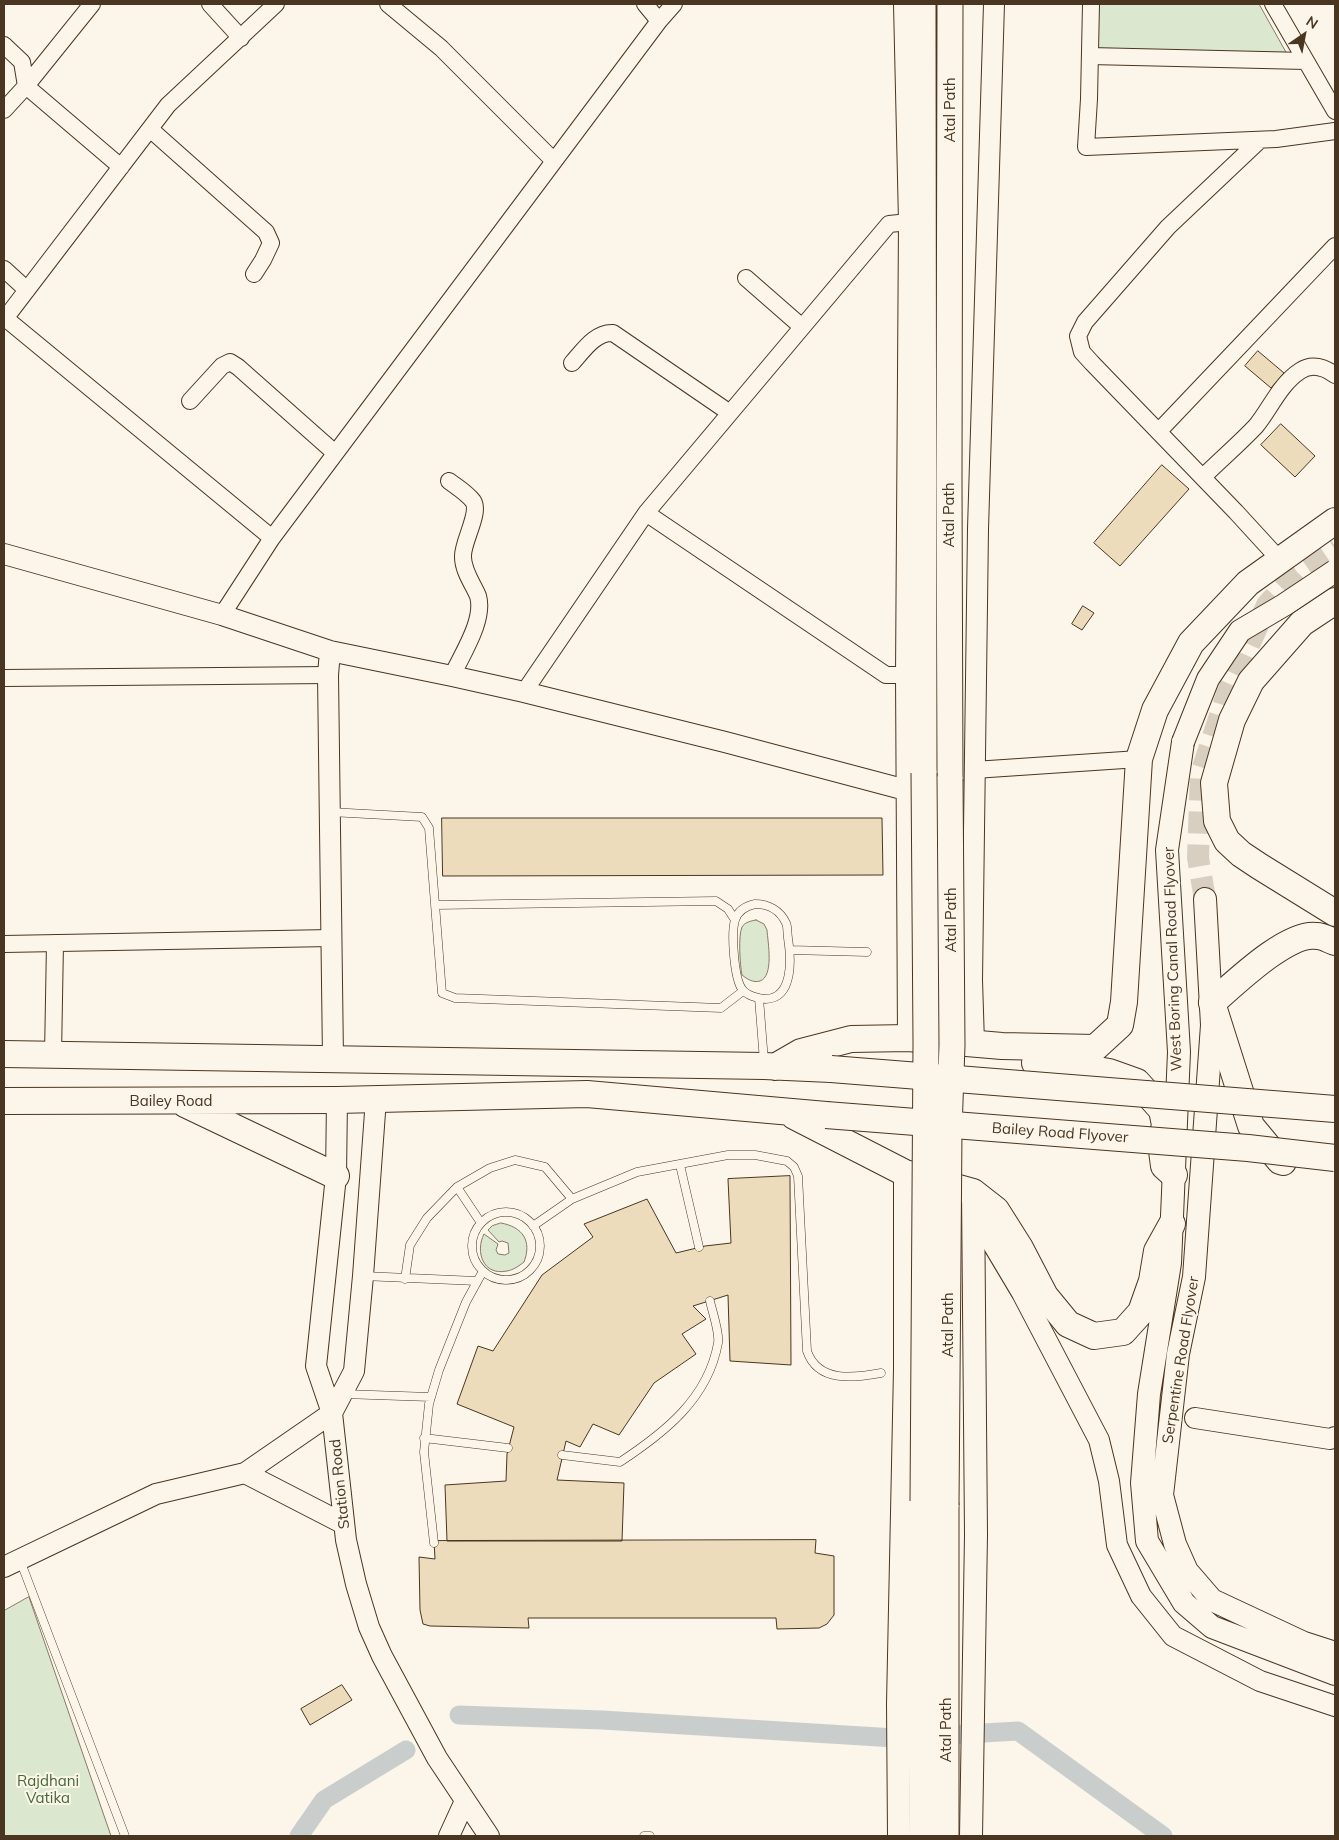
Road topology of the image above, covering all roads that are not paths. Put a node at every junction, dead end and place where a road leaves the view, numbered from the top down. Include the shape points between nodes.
1 (92, 4) edge
2 (210, 4) edge
3 (276, 4) edge
4 (388, 4) edge
5 (645, 4) edge
6 (674, 4) edge
7 (904, 4) edge
8 (923, 4) edge
9 (950, 4) edge
10 (994, 4) edge
11 (1091, 4) edge
12 (1273, 4) edge
13 (659, 20) junction
14 (241, 38) junction
15 (4, 45) edge
16 (1090, 56) junction
17 (1306, 61) junction
18 (26, 86) junction
19 (4, 110) edge
20 (1335, 111) edge
21 (150, 129) junction
22 (1335, 130) edge
23 (1260, 140) junction
24 (554, 161) junction
25 (121, 167) junction
26 (909, 222) junction
27 (1335, 246) edge
28 (4, 269) edge
29 (254, 274) dead end
30 (746, 278) dead end
31 (27, 290) junction
32 (5, 319) edge
33 (802, 327) junction
34 (572, 362) dead end
35 (1335, 375) edge
36 (190, 400) dead end
37 (730, 413) junction
38 (1159, 431) junction
39 (335, 453) junction
40 (1203, 477) junction
41 (449, 481) dead end
42 (646, 513) junction
43 (1335, 521) edge
44 (272, 538) junction
45 (4, 554) edge
46 (1280, 560) junction
47 (1335, 571) edge
48 (1335, 601) edge
49 (222, 615) junction
50 (330, 651) junction
51 (328, 675) junction
52 (906, 675) junction
53 (452, 676) junction
54 (4, 678) edge
55 (524, 692) junction
56 (1138, 759) junction
57 (974, 770) junction
58 (906, 790) junction
59 (330, 812) junction
60 (1205, 900) tunnel mouth
61 (435, 905) junction
62 (1335, 913) edge
63 (735, 920) junction
64 (331, 938) junction
65 (1335, 942) edge
66 (55, 943) junction
67 (4, 944) edge
68 (790, 950) junction
69 (867, 952) dead end
70 (972, 980) junction
71 (908, 983) junction
72 (743, 990) junction
73 (759, 998) junction
74 (1212, 1003) junction
75 (908, 1038) junction
76 (974, 1043) junction
77 (53, 1055) junction
78 (10, 1057) edge
79 (333, 1059) junction
80 (778, 1067) junction
81 (4, 1088) edge
82 (376, 1099) junction
83 (337, 1100) junction
84 (4, 1101) edge
85 (76, 1101) junction
86 (179, 1101) junction
87 (1335, 1109) edge
88 (785, 1111) junction
89 (1335, 1158) edge
90 (680, 1165) junction
91 (1335, 1170) edge
92 (906, 1173) junction
93 (1174, 1175) junction
94 (336, 1176) junction
95 (458, 1186) junction
96 (572, 1198) junction
97 (985, 1201) junction
98 (481, 1223) junction
99 (1172, 1224) junction
100 (533, 1226) junction
101 (699, 1247) dead end
102 (483, 1271) junction
103 (363, 1276) junction
104 (405, 1279) junction
105 (477, 1281) junction
106 (710, 1301) dead end
107 (881, 1373) dead end
108 (343, 1394) junction
109 (430, 1397) junction
110 (332, 1413) junction
111 (1196, 1418) dead end
112 (424, 1438) junction
113 (1334, 1439) edge
114 (508, 1448) dead end
115 (562, 1455) dead end
116 (245, 1473) junction
117 (935, 1503) junction
118 (344, 1524) junction
119 (434, 1543) dead end
120 (12, 1563) edge
121 (1335, 1653) edge
122 (1335, 1674) edge
123 (1335, 1706) edge
124 (934, 1777) junction
125 (465, 1801) junction
126 (125, 1836) edge
127 (449, 1836) edge
128 (489, 1836) edge
129 (644, 1836) edge
130 (650, 1836) edge
131 (900, 1836) edge
132 (922, 1836) edge
133 (946, 1836) edge
134 (971, 1836) edge

1 - 18 street
2 - 14 street
3 - 14 street
4 - 24 street via 441,48
5 - 13 street
6 - 13 street
7 - 26 street
8 - 117 main road, Atal Path, bridge via 926,1043
9 - 117 main road, Atal Path, bridge via 952,1045
10 - 57 street
11 - 16 street
12 - 17 street
13 - 24 street
14 - 21 street via 168,105
15 - 18 street via 22,62
16 - 17 street
16 - 23 street via 1086,147
17 - 20 street
18 - 19 street
18 - 25 street
21 - 25 street
21 - 29 street via 266,232 271,243
22 - 23 street
23 - 38 street via 1168,226 1085,322 1078,336 1082,352
24 - 39 street
25 - 31 street
26 - 33 street via 890,224
26 - 52 street
27 - 38 street
28 - 31 street
30 - 33 street
31 - 32 street
32 - 44 street
33 - 37 street
34 - 37 street via 598,337 613,333
35 - 40 street via 1327,369 1313,366 1300,372 1273,400 1257,424
36 - 39 street via 222,366 230,362
37 - 42 street
38 - 40 street
39 - 44 street
40 - 46 street
41 - 53 street via 475,505 463,555 480,607 474,629
42 - 52 street via 886,675
42 - 55 street
43 - 46 highway
44 - 49 street
45 - 49 street
46 - 56 highway via 1248,583 1191,644 1155,710
47 - 93 main road, West Boring Canal Road Flyover, bridge via 1240,631 1208,679 1184,742 1167,850 1179,1052
48 - 62 highway via 1302,623 1251,681 1232,720 1214,783 1217,821 1227,841 1241,854
49 - 50 street
50 - 51 street
50 - 53 street
51 - 54 street
51 - 59 street
52 - 58 street
53 - 55 street
55 - 58 street
56 - 57 street
56 - 76 highway via 1120,1025 1095,1048
57 - 70 street
58 - 71 street
59 - 61 lane via 422,817 429,828
59 - 64 street
60 - 74 main road, Serpentine Road Flyover
61 - 63 lane via 716,902 728,909
61 - 72 lane via 442,993 454,998 721,1008
63 - 68 lane via 740,910 747,906 762,904 771,907 786,924
63 - 72 lane via 737,973
64 - 66 street
64 - 79 street
65 - 74 highway via 1316,935 1293,939
66 - 67 street
66 - 77 street
68 - 69 lane
68 - 73 lane via 790,970 784,988 767,999
70 - 71 street
70 - 76 street
71 - 75 street
72 - 73 lane
73 - 80 lane
74 - 91 highway via 1251,1126 1280,1161
74 - 121 main road, Serpentine Road Flyover via 1194,1277 1178,1354 1162,1495 1175,1544 1187,1571 1212,1600 1304,1643
75 - 76 highway
75 - 80 highway via 851,1039 801,1052
77 - 78 highway
77 - 79 highway
79 - 80 highway
80 - 87 highway, bridge
80 - 93 highway via 834,1054 898,1052 1063,1064 1109,1072 1137,1082 1162,1110 1164,1166
81 - 85 highway via 39,1088
82 - 83 highway, Bailey Road
82 - 88 highway, Bailey Road Flyover via 587,1094
82 - 103 street
83 - 86 highway, Bailey Road
83 - 94 street, Station Road
84 - 85 highway, Bailey Road
85 - 86 highway, Bailey Road
86 - 94 highway
88 - 89 highway, Bailey Road Flyover, bridge via 1248,1148
88 - 92 highway
90 - 96 lane via 637,1172
90 - 101 lane
90 - 107 lane via 728,1155 755,1155 786,1161 794,1167 810,1360 815,1366 838,1376 855,1378
92 - 97 highway
92 - 131 main road via 898,1704
93 - 99 main road, Serpentine Road Flyover
94 - 110 street, Station Road via 316,1366
95 - 96 lane via 490,1168 515,1160 544,1167
95 - 98 lane
95 - 104 lane via 428,1218 410,1245
96 - 100 lane
97 - 99 highway via 1020,1248 1045,1296 1068,1324 1094,1336 1123,1332 1141,1312 1152,1281 1157,1251
97 - 123 street via 988,1236 1022,1293 1099,1440 1109,1481 1117,1545 1142,1596 1173,1636 1260,1681
97 - 134 main road
98 - 100 lane via 489,1216 511,1212 522,1216
98 - 102 lane via 472,1243 473,1254
99 - 122 main road, Serpentine Road Flyover via 1170,1263 1149,1394 1142,1483 1147,1541 1184,1603 1212,1627
100 - 102 lane via 538,1232 540,1255 527,1274 506,1281
102 - 105 lane
103 - 104 lane
103 - 108 street via 354,1371
104 - 105 lane
105 - 109 lane
106 - 115 lane via 718,1341 707,1376 689,1406 653,1440 620,1462
108 - 109 lane
108 - 110 street
109 - 112 lane
110 - 116 street
110 - 118 street, Station Road
111 - 113 street
112 - 114 lane
112 - 119 lane
116 - 118 street
116 - 120 street via 156,1494
117 - 124 main road, Atal Path
118 - 125 street, Station Road via 369,1627 437,1758
120 - 126 lane
124 - 132 main road, Atal Path
124 - 133 main road, Atal Path
125 - 127 street
125 - 128 street, Station Road
129 - 130 lane

